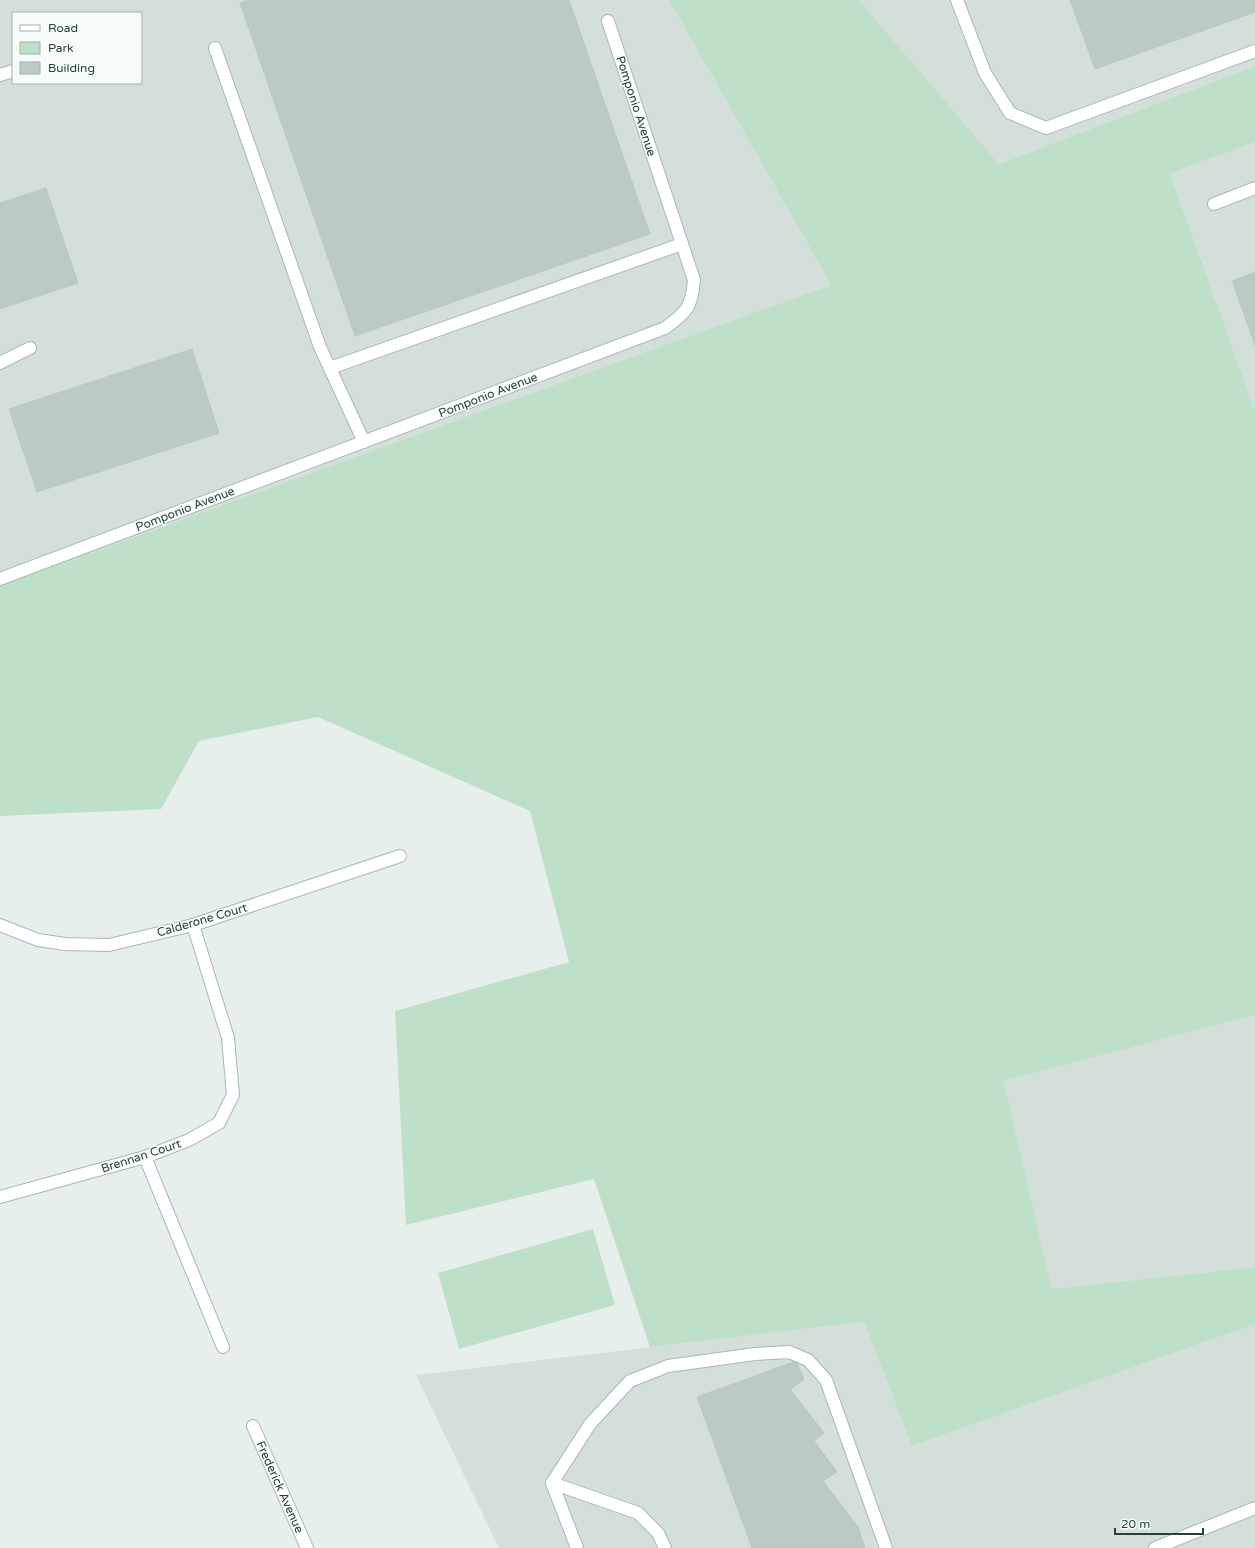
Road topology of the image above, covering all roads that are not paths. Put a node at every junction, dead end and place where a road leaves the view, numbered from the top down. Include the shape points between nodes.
1 (957, 0) edge
2 (608, 21) dead end
3 (215, 48) dead end
4 (1255, 51) edge
5 (12, 71) edge
6 (0, 75) edge
7 (1255, 188) edge
8 (1214, 204) dead end
9 (682, 244) junction
10 (30, 348) dead end
11 (0, 363) edge
12 (330, 368) junction
13 (364, 442) junction
14 (0, 579) edge
15 (400, 856) dead end
16 (0, 925) edge
17 (194, 925) junction
18 (145, 1157) junction
19 (0, 1197) edge
20 (223, 1348) dead end
21 (253, 1426) dead end
22 (552, 1483) junction
23 (1255, 1508) edge
24 (307, 1548) edge
25 (577, 1548) edge
26 (665, 1548) edge
27 (886, 1548) edge
28 (1155, 1548) edge

1 - 4 street via 985,73 1010,113 1046,128
2 - 9 street, Pomponio Avenue
3 - 12 street
5 - 6 street
7 - 8 street
9 - 12 street
9 - 13 street, Pomponio Avenue via 694,280 693,296 683,315 664,328
10 - 11 street
12 - 13 street
13 - 14 street, Pomponio Avenue
15 - 17 street, Calderone Court
16 - 17 street, Calderone Court via 38,940 65,944 109,945
17 - 18 street, Brennan Court via 228,1038 233,1095 219,1123 190,1140
18 - 19 street, Brennan Court
18 - 20 street
21 - 24 street, Frederick Avenue
22 - 25 street
22 - 26 street via 638,1513 658,1533
22 - 27 street via 590,1424 630,1381 668,1366 789,1352 808,1360 826,1380
23 - 28 street

